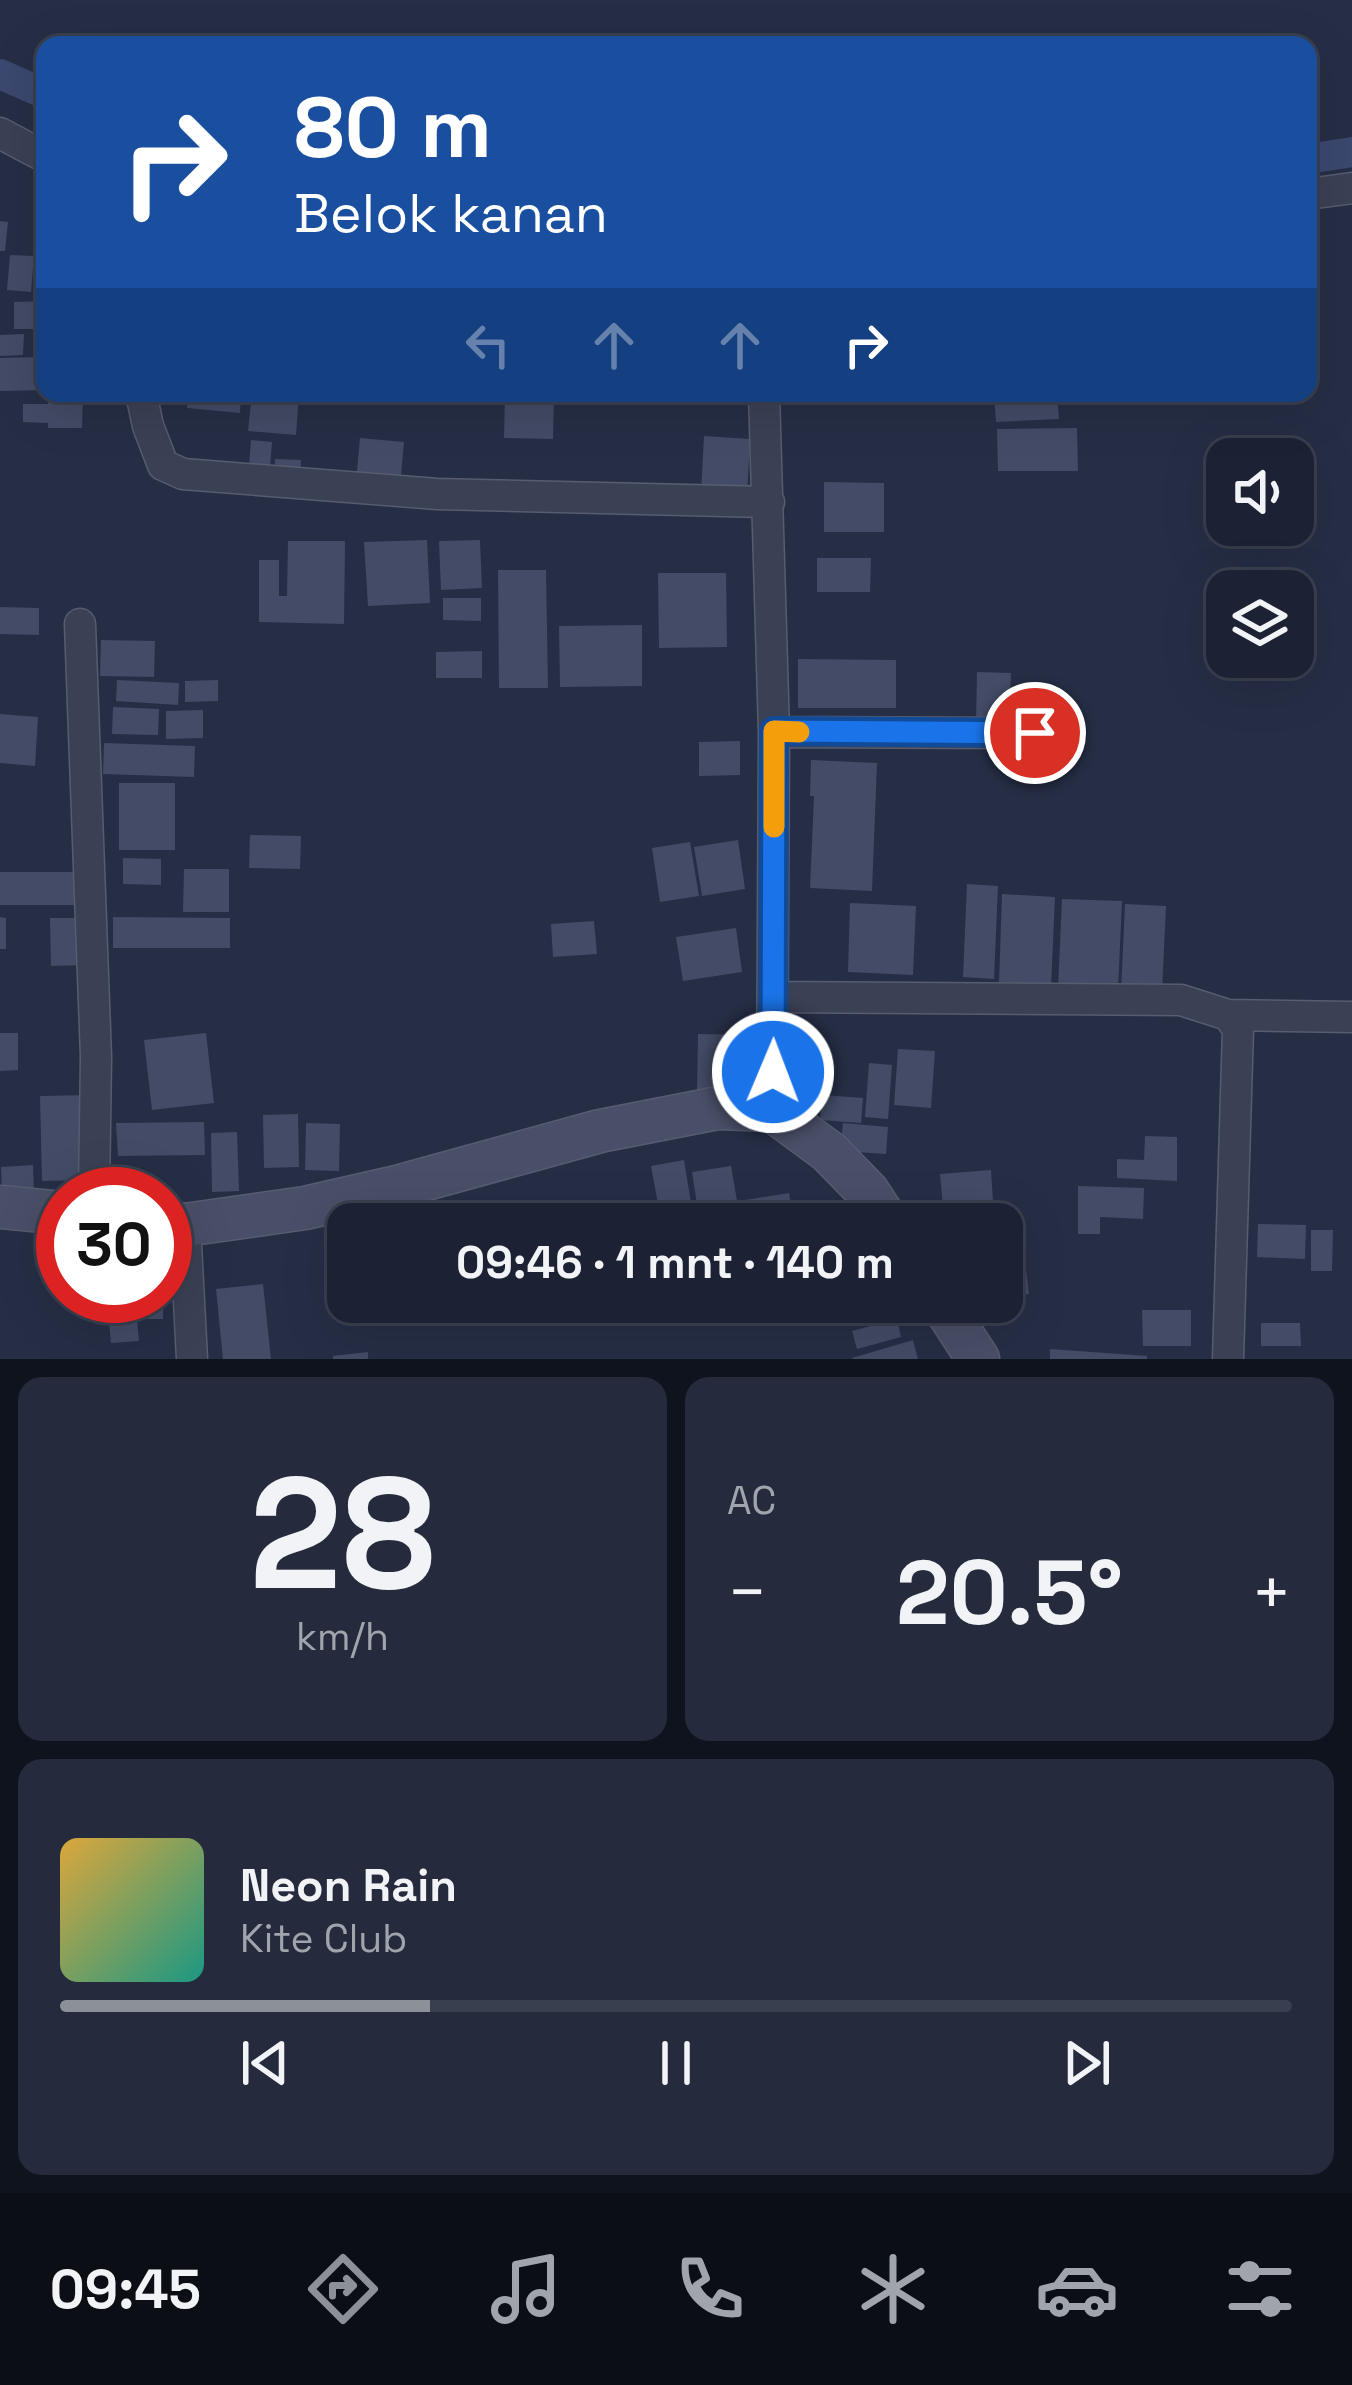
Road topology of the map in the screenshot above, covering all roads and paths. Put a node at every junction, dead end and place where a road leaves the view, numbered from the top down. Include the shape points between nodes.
1 (0, 133) edge
2 (36, 152) edge
3 (1352, 188) edge
4 (1317, 193) edge
5 (143, 402) edge
6 (764, 402) edge
7 (769, 502) junction
8 (80, 624) dead end
9 (774, 731) junction
10 (1035, 733) dead end
11 (774, 997) junction
12 (1228, 1015) junction
13 (1352, 1016) edge
14 (772, 1110) junction
15 (95, 1167) edge
16 (875, 1203) edge
17 (0, 1207) edge
18 (36, 1210) edge
19 (192, 1222) edge
20 (187, 1323) edge
21 (954, 1323) edge
22 (192, 1359) edge
23 (978, 1359) edge
24 (1228, 1359) edge

1 - 2 street
3 - 4 street
5 - 7 street via 163,465 183,474 437,494
6 - 7 street
7 - 9 street
8 - 15 street
9 - 10 street
9 - 11 street
11 - 12 street via 1181,1000
11 - 14 street
12 - 13 street
12 - 24 street via 1238,1029
14 - 16 street via 829,1153
14 - 19 street via 718,1108 305,1208
17 - 18 street
20 - 22 street
21 - 23 street

